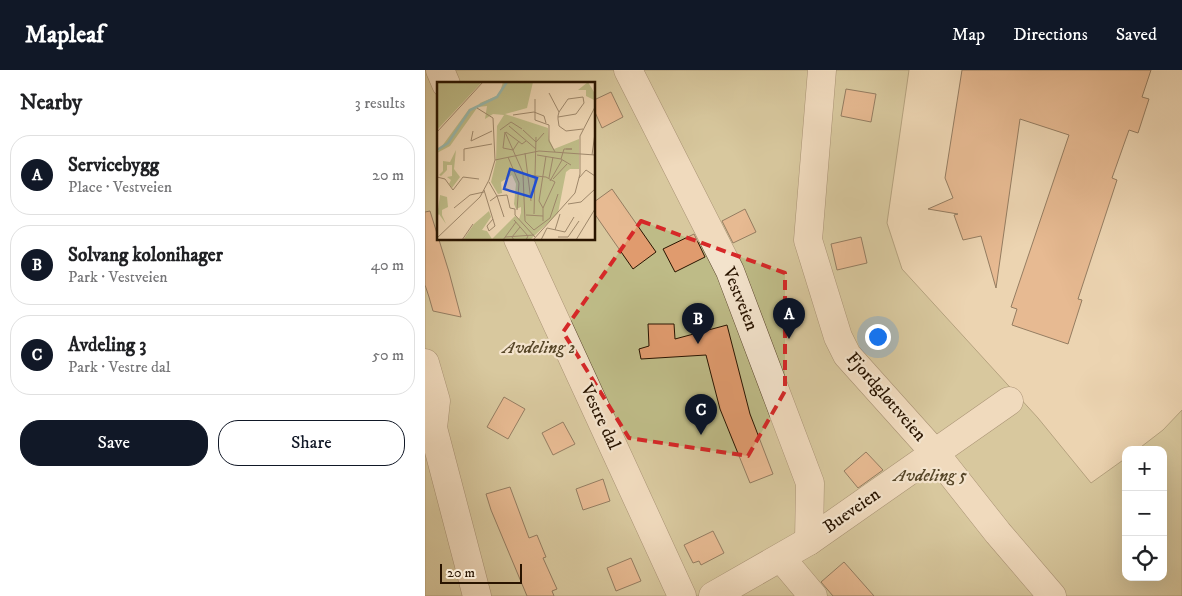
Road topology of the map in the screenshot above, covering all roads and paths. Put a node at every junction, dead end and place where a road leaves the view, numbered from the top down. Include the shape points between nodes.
1 (440, 70) edge
2 (628, 70) edge
3 (822, 70) edge
4 (445, 82) edge
5 (518, 240) edge
6 (425, 362) edge
7 (1009, 401) dead end
8 (429, 423) edge
9 (934, 452) junction
10 (809, 541) junction
11 (781, 558) junction
12 (477, 596) edge
13 (682, 596) edge
14 (713, 596) edge
15 (813, 596) edge
16 (1052, 596) edge

1 - 4 street
2 - 10 street, Vestveien via 730,271 810,483
3 - 9 street, Fjordgløttveien via 808,240 838,337 847,355
5 - 13 street, Vestre dal
6 - 8 street via 436,401
7 - 9 street, Bueveien
8 - 12 street
9 - 10 street, Bueveien
9 - 16 street, Fjordgløttveien
10 - 11 street, Bueveien
11 - 14 street, Bueveien
11 - 15 street

